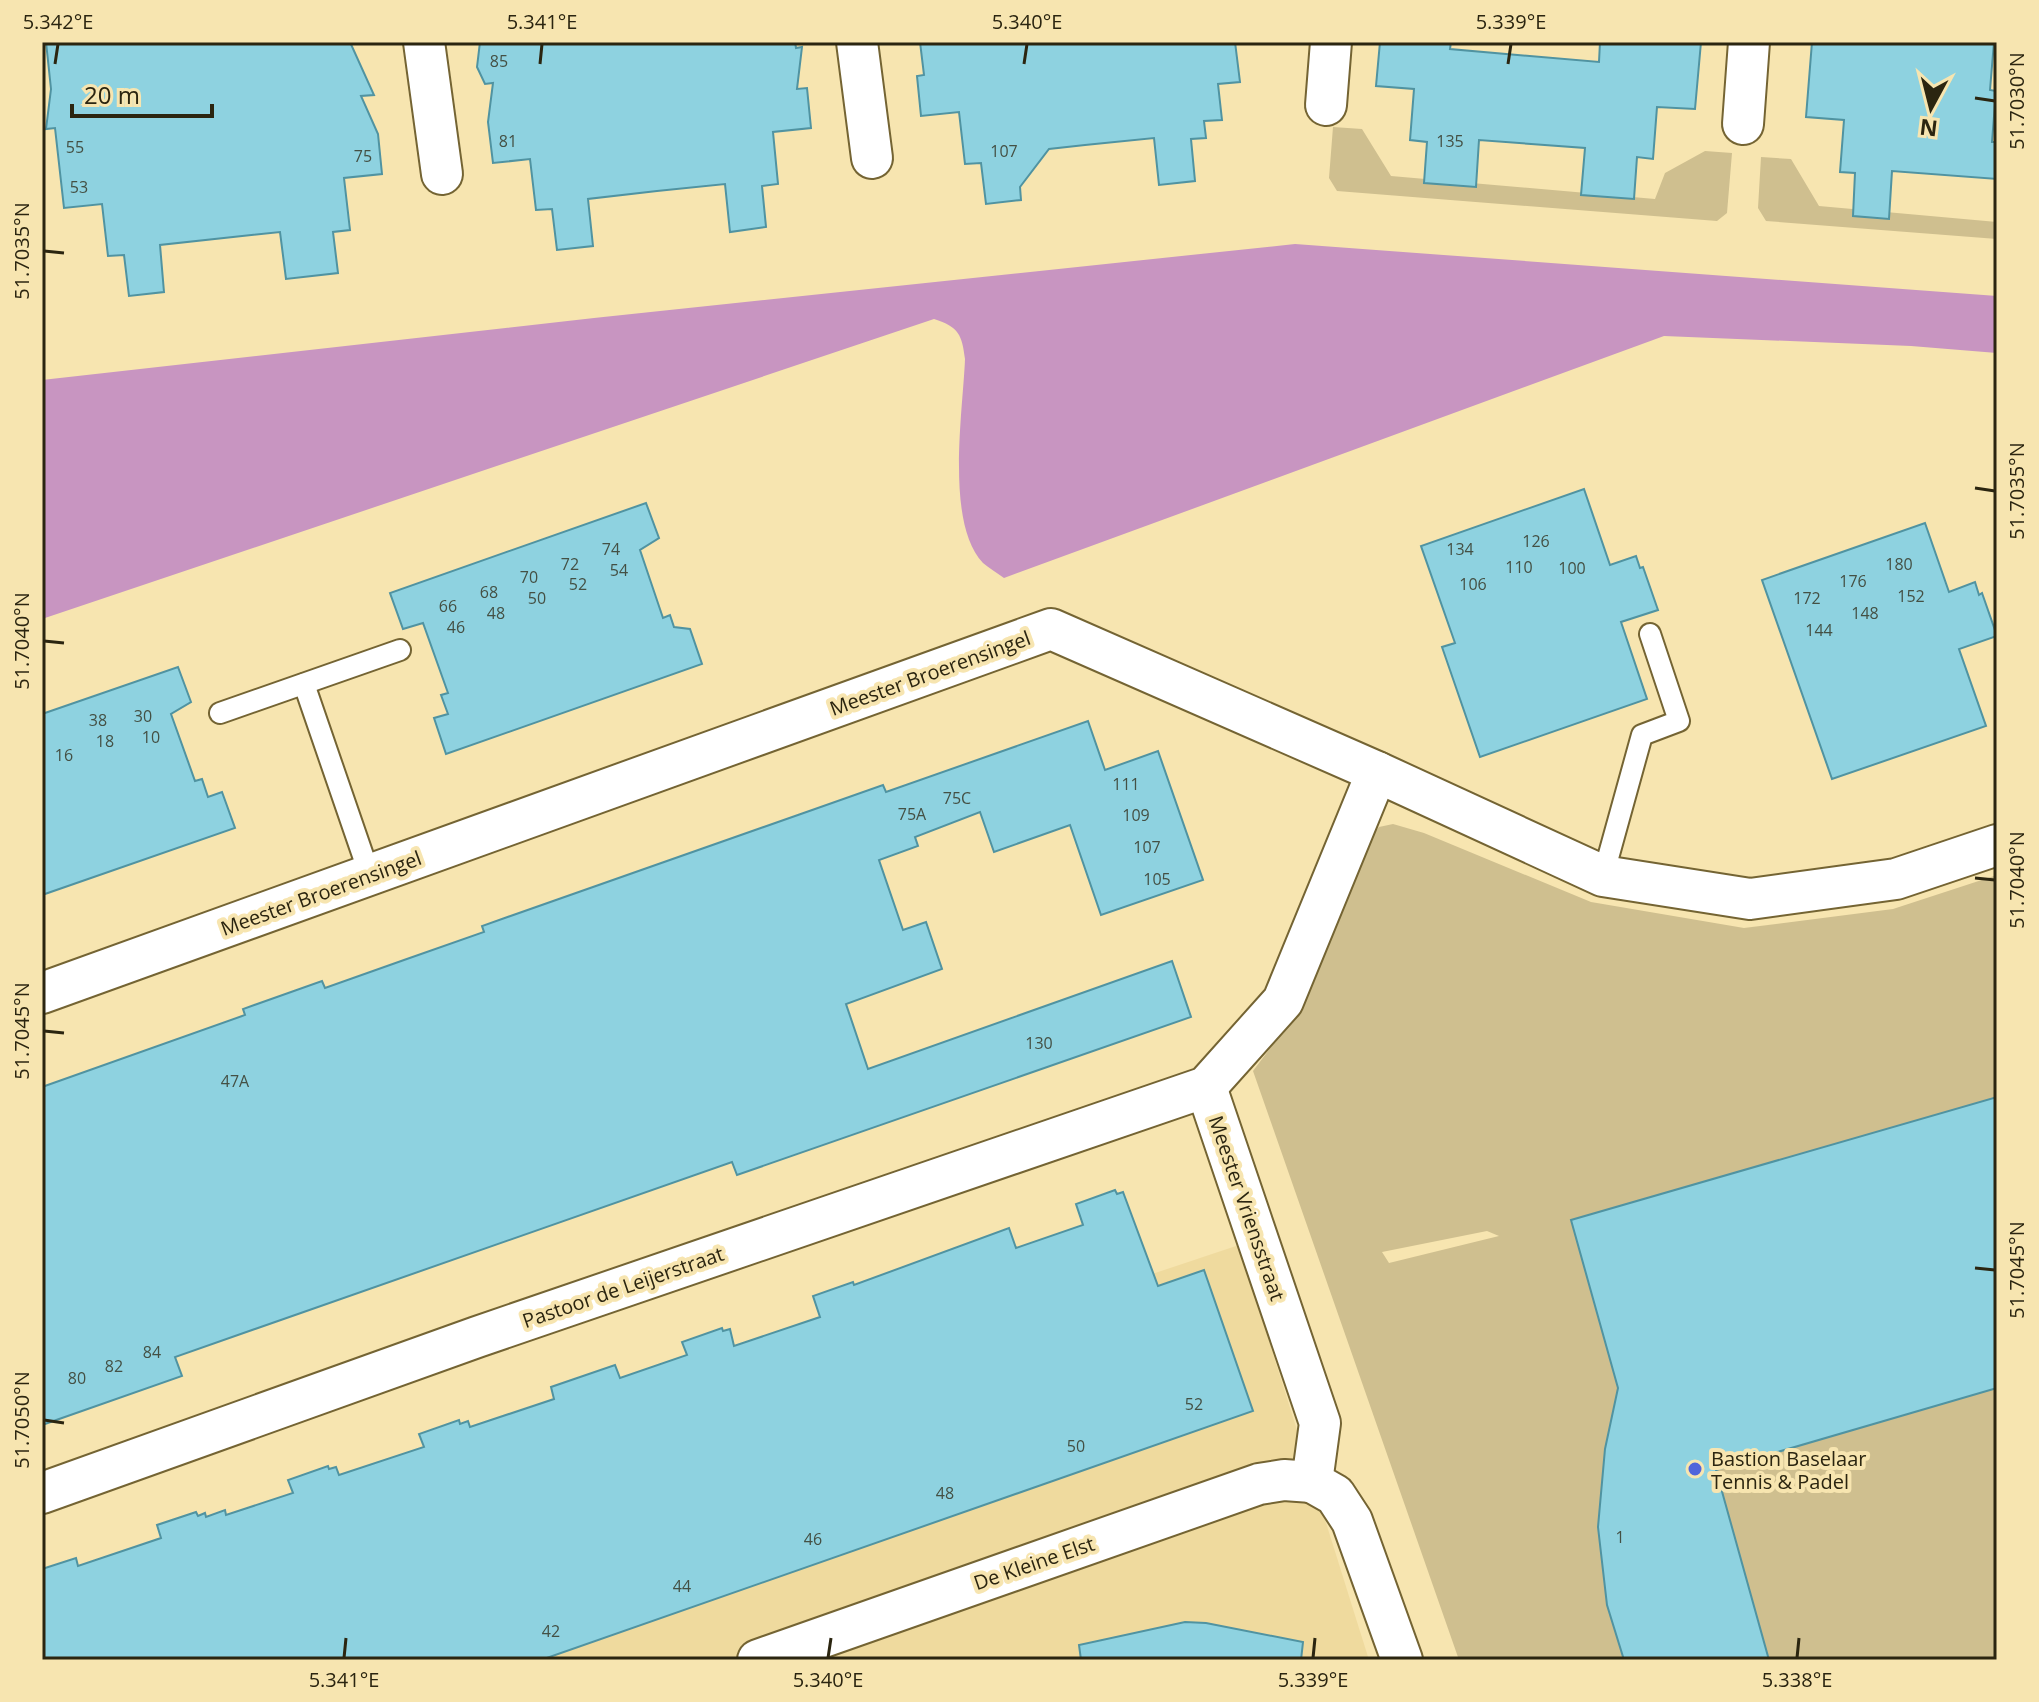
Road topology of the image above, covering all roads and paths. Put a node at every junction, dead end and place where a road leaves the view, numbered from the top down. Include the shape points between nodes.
1 (424, 42) edge
2 (857, 42) edge
3 (1331, 42) edge
4 (1749, 42) edge
5 (1326, 105) dead end
6 (1743, 124) dead end
7 (872, 158) dead end
8 (442, 174) dead end
9 (1650, 634) dead end
10 (400, 650) dead end
11 (304, 684) junction
12 (220, 713) dead end
13 (1377, 772) junction
14 (1997, 845) edge
15 (370, 876) junction
16 (1603, 876) junction
17 (42, 993) edge
18 (1206, 1087) junction
19 (1312, 1482) junction
20 (42, 1493) edge
21 (758, 1660) edge
22 (1402, 1660) edge

1 - 8 street
2 - 7 street
3 - 5 street
4 - 6 street
9 - 16 lane via 1679,721 1642,735
10 - 11 lane
11 - 12 lane
11 - 15 lane
13 - 15 street, Meester Broerensingel via 1051,629
13 - 16 street, Meester Broerensingel
13 - 18 street via 1283,1001
14 - 16 street, Meester Broerensingel via 1896,879 1750,899
15 - 17 street, Meester Broerensingel
18 - 19 street, Meester Vriensstraat via 1320,1423
18 - 20 street, Pastoor de Leijerstraat via 477,1337
19 - 21 street, De Kleine Elst via 1259,1484
19 - 22 street via 1335,1495 1352,1521

